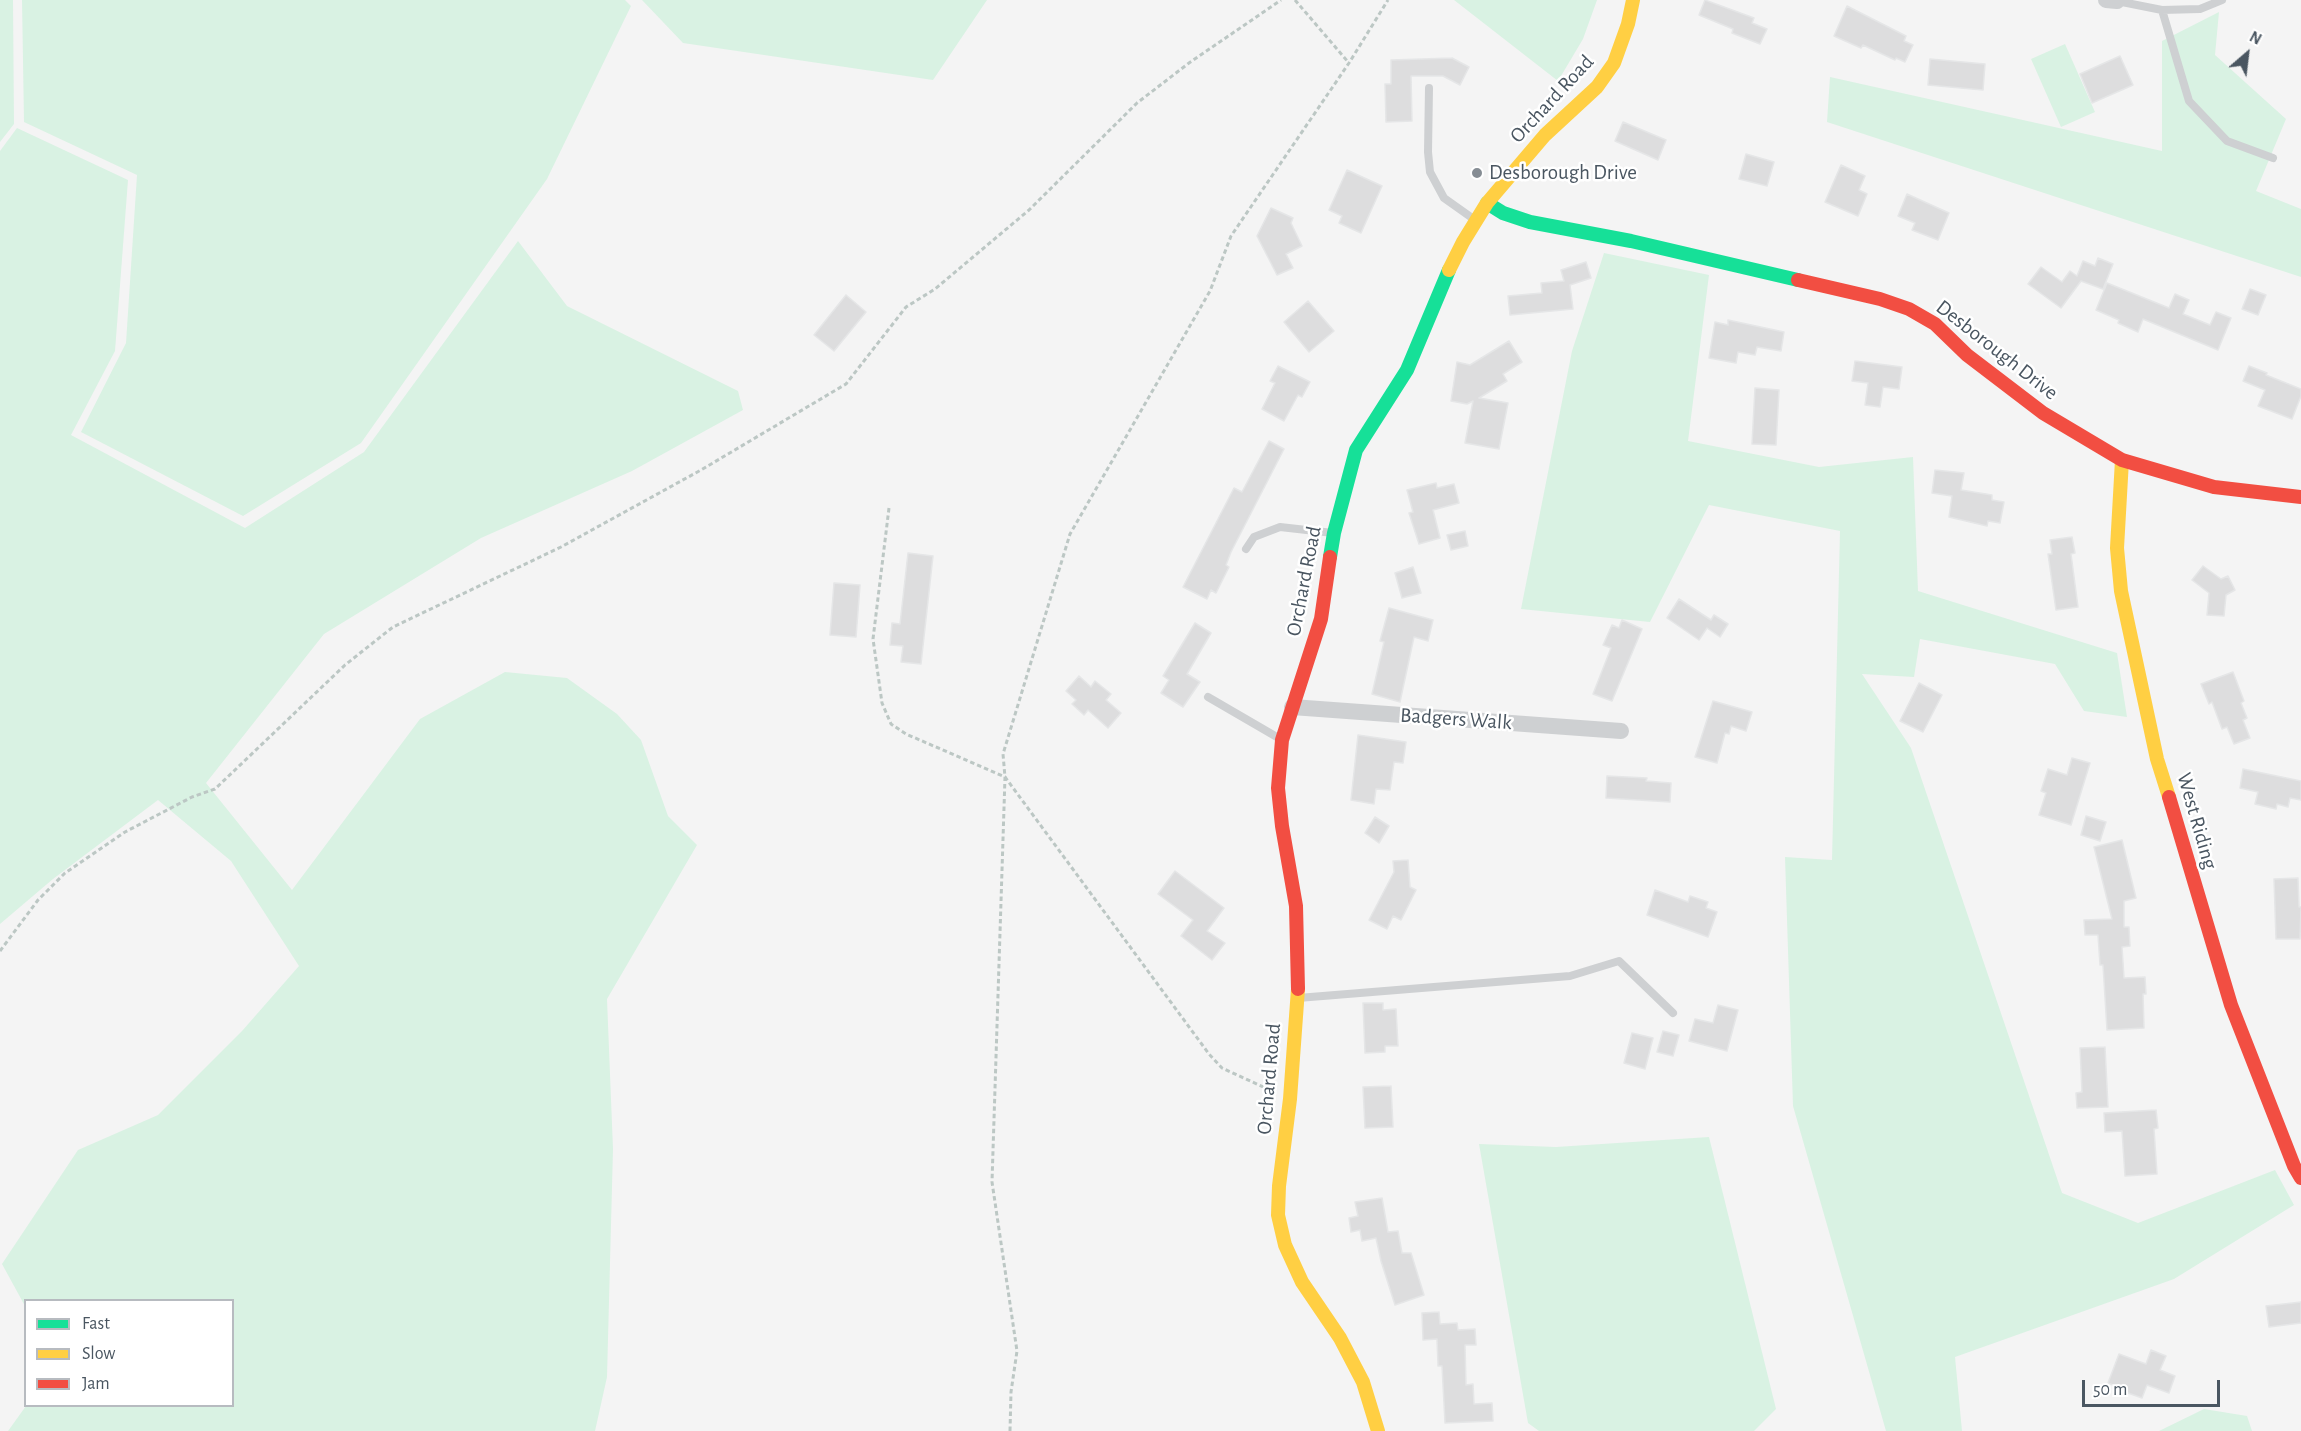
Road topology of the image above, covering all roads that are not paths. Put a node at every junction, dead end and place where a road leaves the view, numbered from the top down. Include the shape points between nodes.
1 (1633, 0) edge
2 (2106, 0) edge
3 (2222, 0) edge
4 (2117, 1) edge
5 (2162, 10) junction
6 (1430, 88) dead end
7 (2273, 158) dead end
8 (1487, 203) junction
9 (1476, 221) junction
10 (2122, 460) junction
11 (2301, 497) edge
12 (1334, 533) junction
13 (1246, 549) dead end
14 (1208, 697) dead end
15 (1292, 707) junction
16 (1621, 731) dead end
17 (1282, 740) junction
18 (1298, 998) junction
19 (1673, 1013) dead end
20 (2301, 1178) edge
21 (1378, 1431) edge

1 - 8 street, Orchard Road via 1614,63 1597,87 1545,135
2 - 4 street
3 - 5 lane via 2200,9
4 - 5 lane
5 - 7 lane via 2189,101 2227,141
6 - 9 lane via 1430,172 1444,198
8 - 9 street, Orchard Road
8 - 10 street, Desborough Drive via 1530,222 1631,241 1909,309 1935,324 1966,355 2043,413
9 - 12 street, Orchard Road via 1437,296 1407,370 1356,450
10 - 11 street, Desborough Drive via 2214,487
10 - 20 street, West Riding via 2117,548 2121,591 2157,759 2231,1005
12 - 13 lane via 1280,527 1254,537
12 - 15 street, Orchard Road via 1321,619
14 - 17 lane
15 - 16 street, Badgers Walk
15 - 17 street, Orchard Road
17 - 18 street, Orchard Road via 1278,788 1296,906
18 - 19 lane via 1570,976 1619,961
18 - 21 street, Orchard Road via 1278,1215 1302,1282 1340,1338 1363,1382

